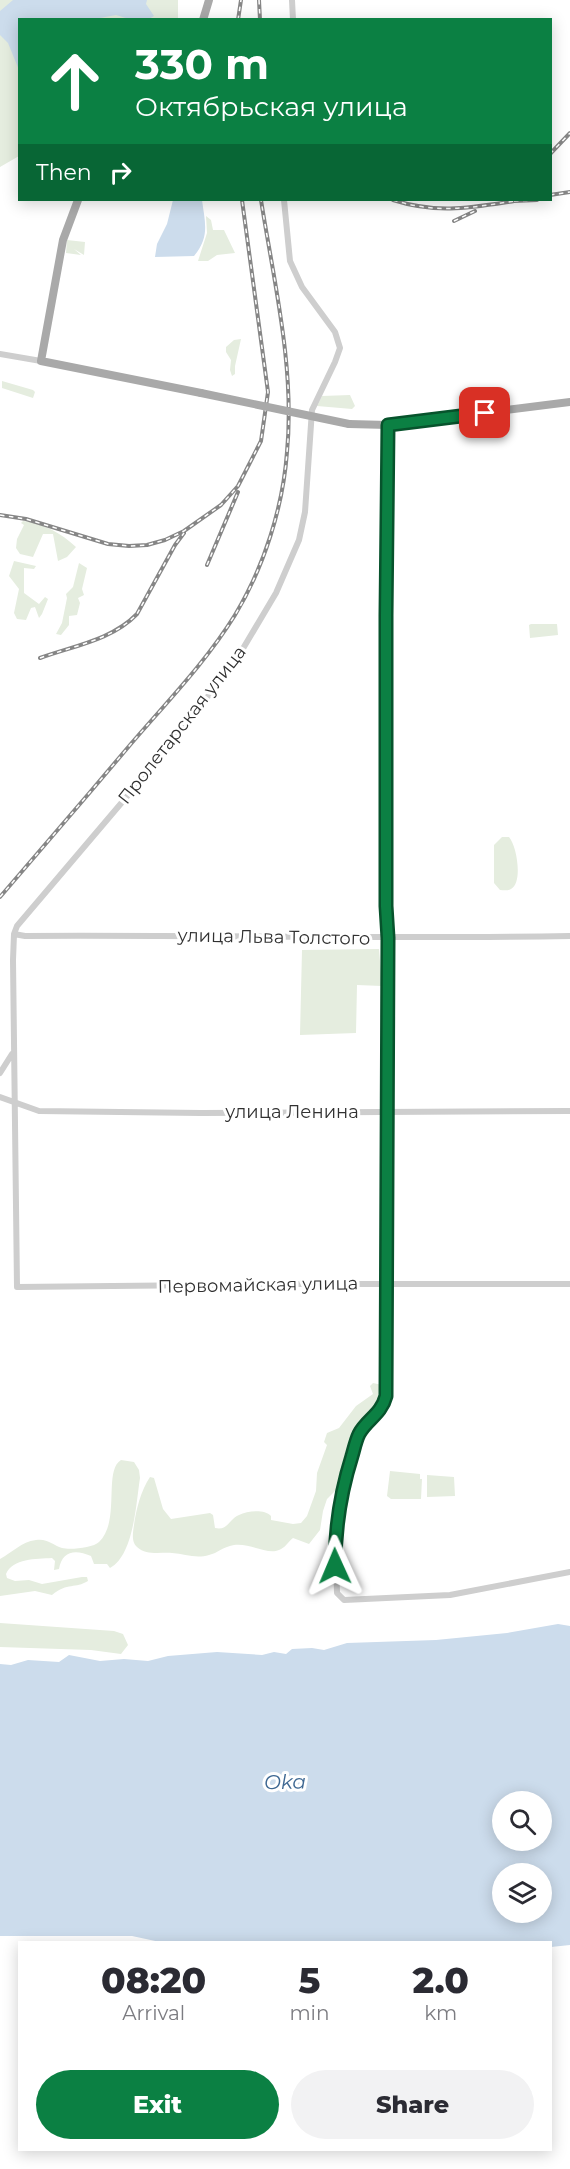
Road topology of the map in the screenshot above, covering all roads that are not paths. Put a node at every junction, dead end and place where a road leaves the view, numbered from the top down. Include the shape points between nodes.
1 (209, 0) edge
2 (292, 0) edge
3 (204, 18) edge
4 (292, 18) edge
5 (78, 201) edge
6 (284, 201) edge
7 (0, 354) edge
8 (41, 361) junction
9 (570, 402) edge
10 (388, 425) junction
11 (14, 934) junction
12 (570, 936) edge
13 (388, 938) junction
14 (14, 1051) junction
15 (0, 1073) edge
16 (0, 1092) edge
17 (0, 1097) edge
18 (13, 1103) junction
19 (570, 1111) edge
20 (387, 1112) junction
21 (387, 1284) junction
22 (570, 1284) edge
23 (570, 1572) edge

1 - 3 main road
2 - 4 street
5 - 8 main road via 57,262
6 - 11 street, Пролетарская улица via 290,261 302,287 339,343 339,354 315,400 310,420 305,512 299,540 276,593 236,662 19,923
7 - 8 street
8 - 10 main road, bridge via 349,424
9 - 10 main road
10 - 13 street
11 - 13 street, улица Льва Толстого
11 - 14 street
12 - 13 street, улица Льва Толстого
13 - 20 street
14 - 15 street
14 - 18 street
16 - 18 street
17 - 18 street, улица Ленина
18 - 20 street, улица Ленина via 39,1111
18 - 21 street, Первомайская улица via 17,1287
19 - 20 street, улица Ленина
20 - 21 street
21 - 22 street, Первомайская улица
21 - 23 street via 384,1404 360,1432 339,1504 335,1533 337,1593 344,1600 450,1595

